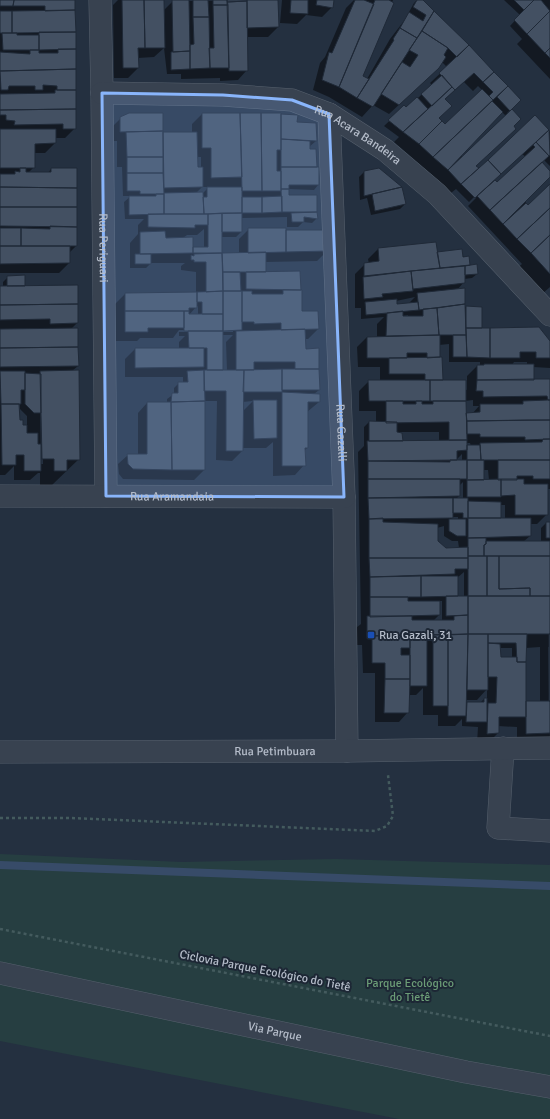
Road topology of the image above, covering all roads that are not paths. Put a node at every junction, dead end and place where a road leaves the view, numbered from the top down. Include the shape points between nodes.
1 (100, 0) edge
2 (102, 93) junction
3 (329, 114) junction
4 (550, 315) edge
5 (0, 496) edge
6 (106, 496) junction
7 (344, 497) junction
8 (503, 748) junction
9 (550, 748) edge
10 (347, 751) junction
11 (0, 752) edge
12 (550, 830) edge
13 (0, 974) edge
14 (550, 1087) edge

1 - 2 street, Rua Periguari
2 - 3 street, Rua Acara Bandeira via 223,95 292,100
2 - 6 street, Rua Periguari
3 - 4 street, Rua Acara Bandeira via 385,150 437,194
3 - 7 street, Rua Gazalli
5 - 6 street, Rua Aramandaia
6 - 7 street, Rua Aramandaia
7 - 10 street, Rua Gazalli
8 - 9 street, Rua Petimbuara
8 - 10 street, Rua Petimbuara
8 - 12 street via 498,828
10 - 11 street, Rua Petimbuara
13 - 14 street, Via Parque via 466,1072

